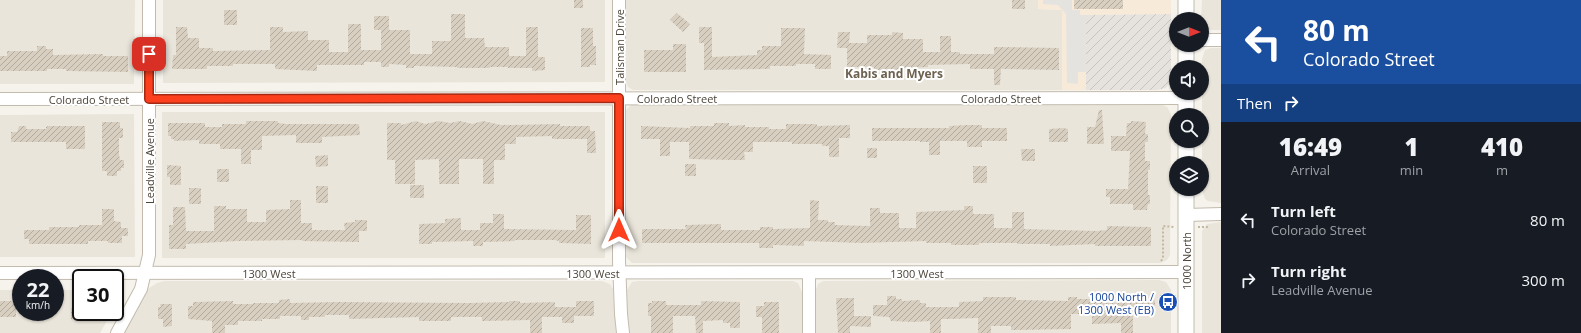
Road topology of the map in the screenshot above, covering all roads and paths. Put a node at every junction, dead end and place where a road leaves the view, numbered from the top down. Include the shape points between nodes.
1 (149, 0) edge
2 (619, 0) edge
3 (1186, 0) edge
4 (1186, 12) edge
5 (1209, 40) edge
6 (1221, 40) edge
7 (1169, 95) edge
8 (619, 98) junction
9 (0, 99) edge
10 (149, 99) junction
11 (1186, 196) edge
12 (1221, 214) edge
13 (1186, 215) junction
14 (1169, 226) dead end
15 (1199, 227) dead end
16 (1207, 227) dead end
17 (1163, 258) dead end
18 (1186, 272) junction
19 (0, 273) edge
20 (620, 273) junction
21 (809, 273) junction
22 (146, 274) junction
23 (117, 333) edge
24 (623, 333) edge
25 (809, 333) edge
26 (1186, 333) edge

1 - 10 street, Leadville Avenue
2 - 8 street, Talisman Drive
3 - 4 street
5 - 6 street
7 - 8 street, Colorado Street
8 - 10 street, Colorado Street
8 - 20 street, Talisman Drive
9 - 10 street, Colorado Street
10 - 22 street, Leadville Avenue via 149,255
11 - 13 street, 1000 North
12 - 13 street
13 - 18 street, 1000 North
14 - 17 path via 1163,226
15 - 16 path
18 - 21 street, 1300 West
18 - 26 street, 1000 North
19 - 22 street, 1300 West
20 - 21 street, 1300 West
20 - 22 street, 1300 West
20 - 24 street, Talisman Drive
21 - 25 street
22 - 23 street, Leadville Avenue via 141,289

